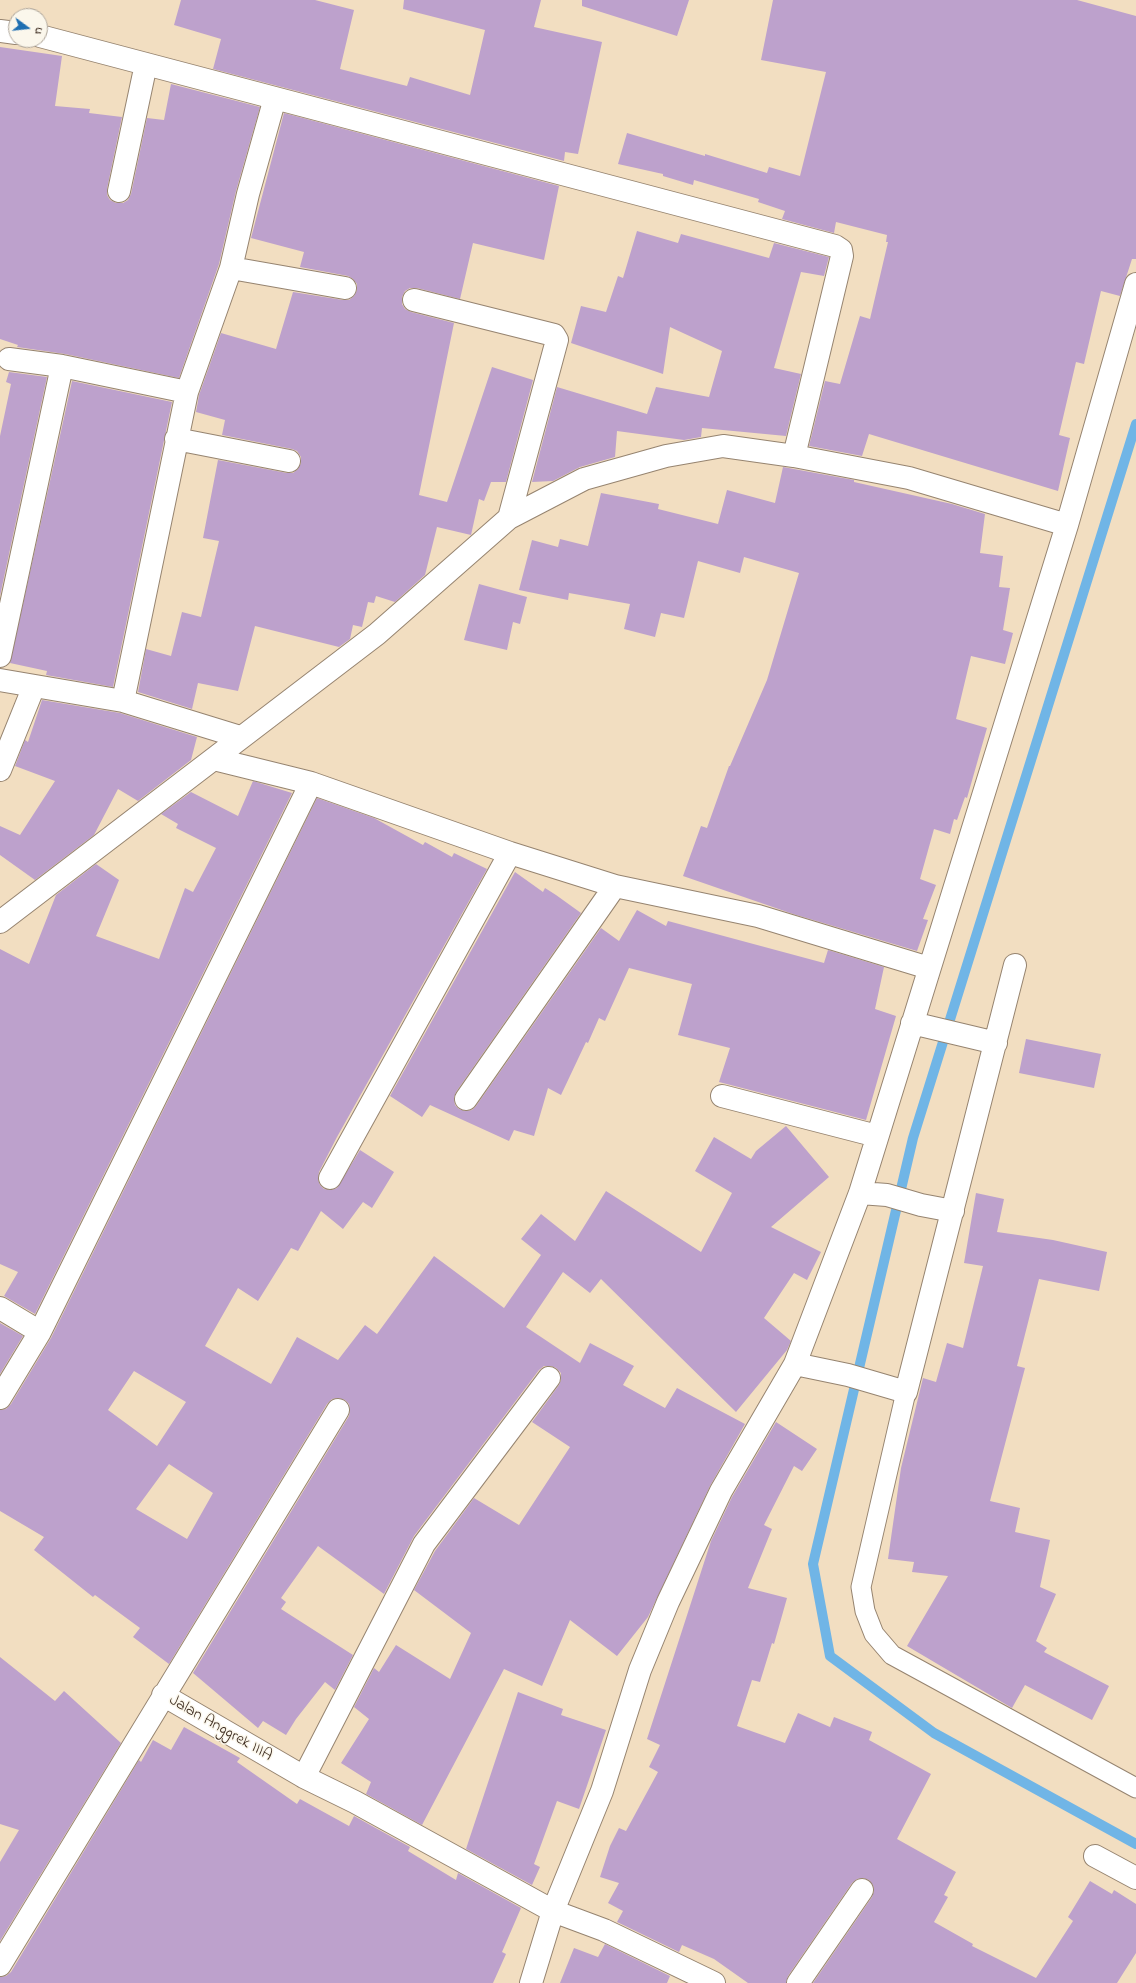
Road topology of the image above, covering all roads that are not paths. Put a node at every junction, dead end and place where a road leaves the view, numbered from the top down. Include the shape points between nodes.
1 (48, 38) edge
2 (146, 64) junction
3 (275, 98) junction
4 (119, 191) dead end
5 (231, 268) junction
6 (1136, 284) edge
7 (345, 288) dead end
8 (414, 300) dead end
9 (9, 359) dead end
10 (62, 366) junction
11 (187, 392) junction
12 (176, 439) junction
13 (794, 456) junction
14 (289, 461) dead end
15 (509, 518) junction
16 (1067, 525) junction
17 (0, 656) edge
18 (0, 680) edge
19 (34, 686) junction
20 (122, 701) junction
21 (240, 737) junction
22 (214, 759) junction
23 (0, 770) edge
24 (311, 783) junction
25 (510, 853) junction
26 (615, 886) junction
27 (0, 922) edge
28 (1015, 965) dead end
29 (929, 968) junction
30 (912, 1023) junction
31 (996, 1043) junction
32 (722, 1096) dead end
33 (466, 1099) dead end
34 (877, 1136) junction
35 (330, 1178) dead end
36 (860, 1193) junction
37 (953, 1211) junction
38 (0, 1308) edge
39 (40, 1332) junction
40 (795, 1364) junction
41 (549, 1378) dead end
42 (906, 1392) junction
43 (0, 1398) edge
44 (338, 1410) dead end
45 (163, 1695) junction
46 (304, 1777) junction
47 (1136, 1788) edge
48 (1095, 1856) dead end
49 (1136, 1878) edge
50 (862, 1890) dead end
51 (553, 1911) junction
52 (0, 1965) edge
53 (531, 1983) edge
54 (714, 1983) edge
55 (798, 1983) edge

1 - 2 street
2 - 3 street
2 - 4 street
3 - 5 street via 248,194
3 - 13 street via 835,246 841,250 842,256
5 - 7 street
5 - 11 street
6 - 16 street
8 - 15 street via 554,335 557,340
9 - 10 street
10 - 11 street
10 - 17 street
11 - 12 street
12 - 14 street
12 - 20 street
13 - 15 street via 723,446 666,456 584,478
13 - 16 street via 909,478
15 - 21 street via 377,634
16 - 29 street
18 - 19 street
19 - 20 street
19 - 23 street
20 - 21 street
21 - 22 street
22 - 24 street
22 - 27 street
24 - 25 street
24 - 39 street
25 - 26 street
25 - 35 street
26 - 29 street via 758,916
26 - 33 street
28 - 31 street
29 - 30 street
30 - 31 street
30 - 34 street
31 - 37 street
32 - 34 street
34 - 36 street
36 - 37 street via 887,1195
36 - 40 street
37 - 42 street
38 - 39 street
39 - 43 street
40 - 42 street via 848,1375
40 - 51 street via 721,1491 668,1602 640,1670 602,1791
41 - 46 street via 424,1544
42 - 47 lane via 861,1588 865,1611 874,1634 892,1655
44 - 45 street
45 - 46 street, Jalan Anggrek IIIA
45 - 52 street, Jalan Anggrek IIIA
46 - 51 street, Jalan Anggrek IIIA via 355,1802
48 - 49 street
50 - 55 street
51 - 53 street
51 - 54 street, Jalan Anggrek IIIA via 604,1930

